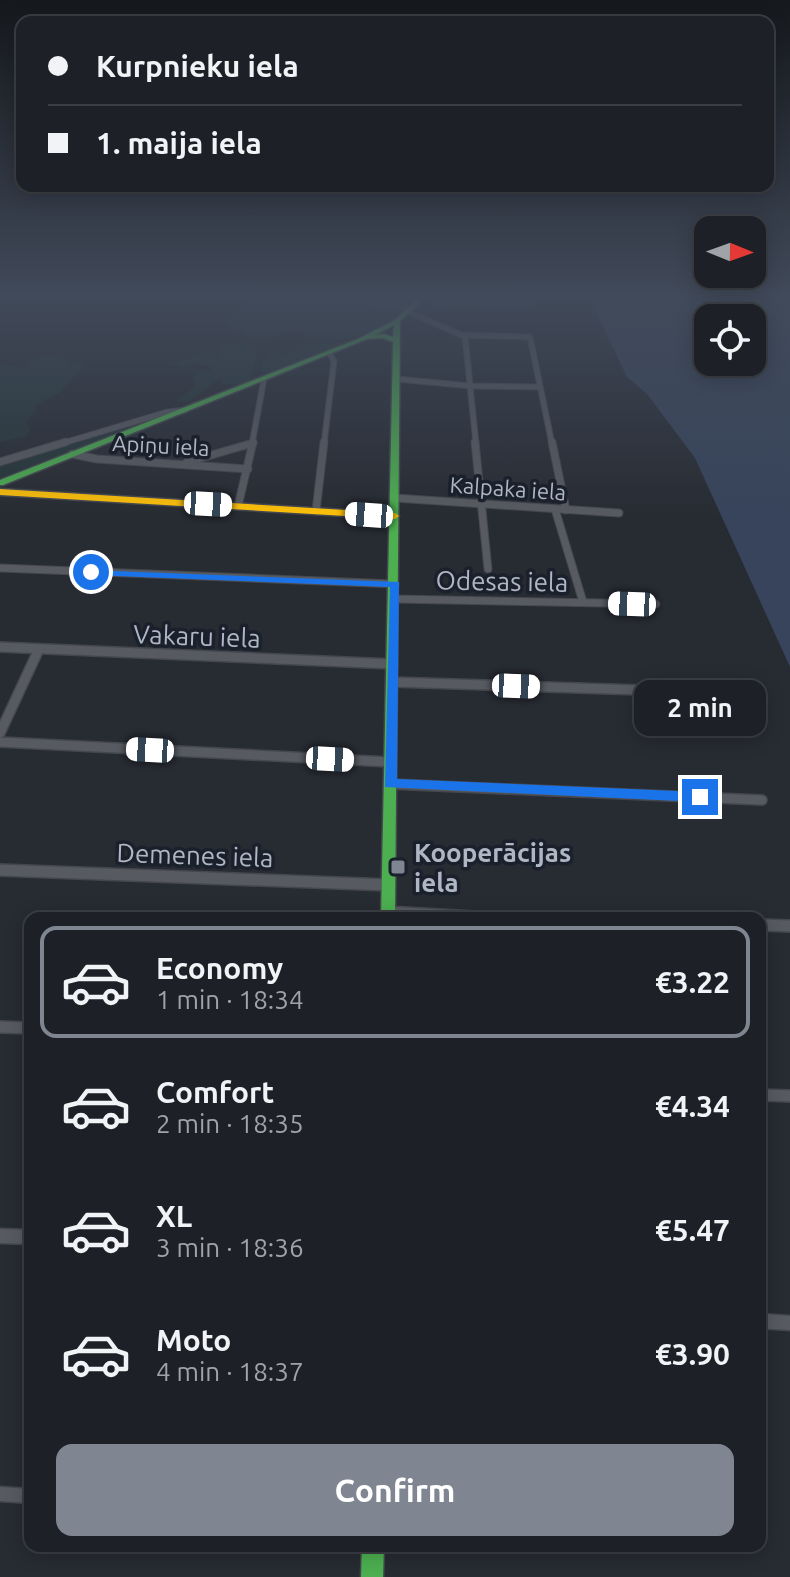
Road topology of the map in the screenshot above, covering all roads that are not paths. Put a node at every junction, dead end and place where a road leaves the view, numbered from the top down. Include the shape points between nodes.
1 (283, 372) edge
2 (333, 372) edge
3 (397, 372) edge
4 (469, 372) edge
5 (536, 372) edge
6 (264, 379) junction
7 (397, 379) junction
8 (471, 386) junction
9 (539, 387) junction
10 (187, 410) junction
11 (254, 440) junction
12 (72, 454) junction
13 (0, 462) edge
14 (183, 464) junction
15 (248, 469) junction
16 (0, 483) edge
17 (0, 492) edge
18 (395, 498) junction
19 (482, 504) junction
20 (238, 506) junction
21 (555, 509) junction
22 (566, 510) junction
23 (316, 511) junction
24 (619, 513) dead end
25 (395, 516) junction
26 (0, 568) edge
27 (488, 569) dead end
28 (395, 584) junction
29 (395, 599) junction
30 (583, 602) junction
31 (656, 604) dead end
32 (0, 647) edge
33 (39, 649) junction
34 (393, 664) junction
35 (392, 682) junction
36 (702, 692) dead end
37 (0, 733) edge
38 (0, 742) edge
39 (390, 762) junction
40 (390, 784) junction
41 (762, 800) dead end
42 (0, 870) edge
43 (389, 885) junction
44 (388, 912) edge
45 (766, 925) edge
46 (790, 926) edge
47 (0, 1027) edge
48 (24, 1028) edge
49 (766, 1095) edge
50 (790, 1096) edge
51 (0, 1236) edge
52 (24, 1237) edge
53 (766, 1321) edge
54 (790, 1323) edge
55 (0, 1494) edge
56 (24, 1496) edge
57 (373, 1552) edge
58 (372, 1577) edge

1 - 6 street
2 - 23 street
3 - 7 street
4 - 8 street
5 - 9 street
6 - 10 street
6 - 11 street
7 - 8 street
7 - 18 street
8 - 9 street
8 - 19 street
9 - 22 street
10 - 12 street
10 - 13 street
11 - 14 street
11 - 15 street
12 - 14 street, Apiņu iela
12 - 16 street
14 - 15 street, Apiņu iela
15 - 20 street
17 - 20 street
18 - 19 street, Kalpaka iela
18 - 25 street
19 - 21 street, Kalpaka iela
19 - 27 street
20 - 23 street
21 - 22 street, Kalpaka iela
21 - 30 street
22 - 24 street, Kalpaka iela
23 - 25 street
25 - 28 street
26 - 28 street
28 - 29 street
29 - 30 street, Odesas iela
29 - 34 street
30 - 31 street, Odesas iela
32 - 33 street, Vakaru iela
33 - 34 street, Vakaru iela
33 - 37 street
34 - 35 street
35 - 36 street
35 - 39 street
38 - 39 street
39 - 40 street
40 - 41 street
40 - 43 street
42 - 43 street, Demenes iela
43 - 44 street
45 - 46 street
47 - 48 street
49 - 50 street
51 - 52 street
53 - 54 street
55 - 56 street
57 - 58 street

